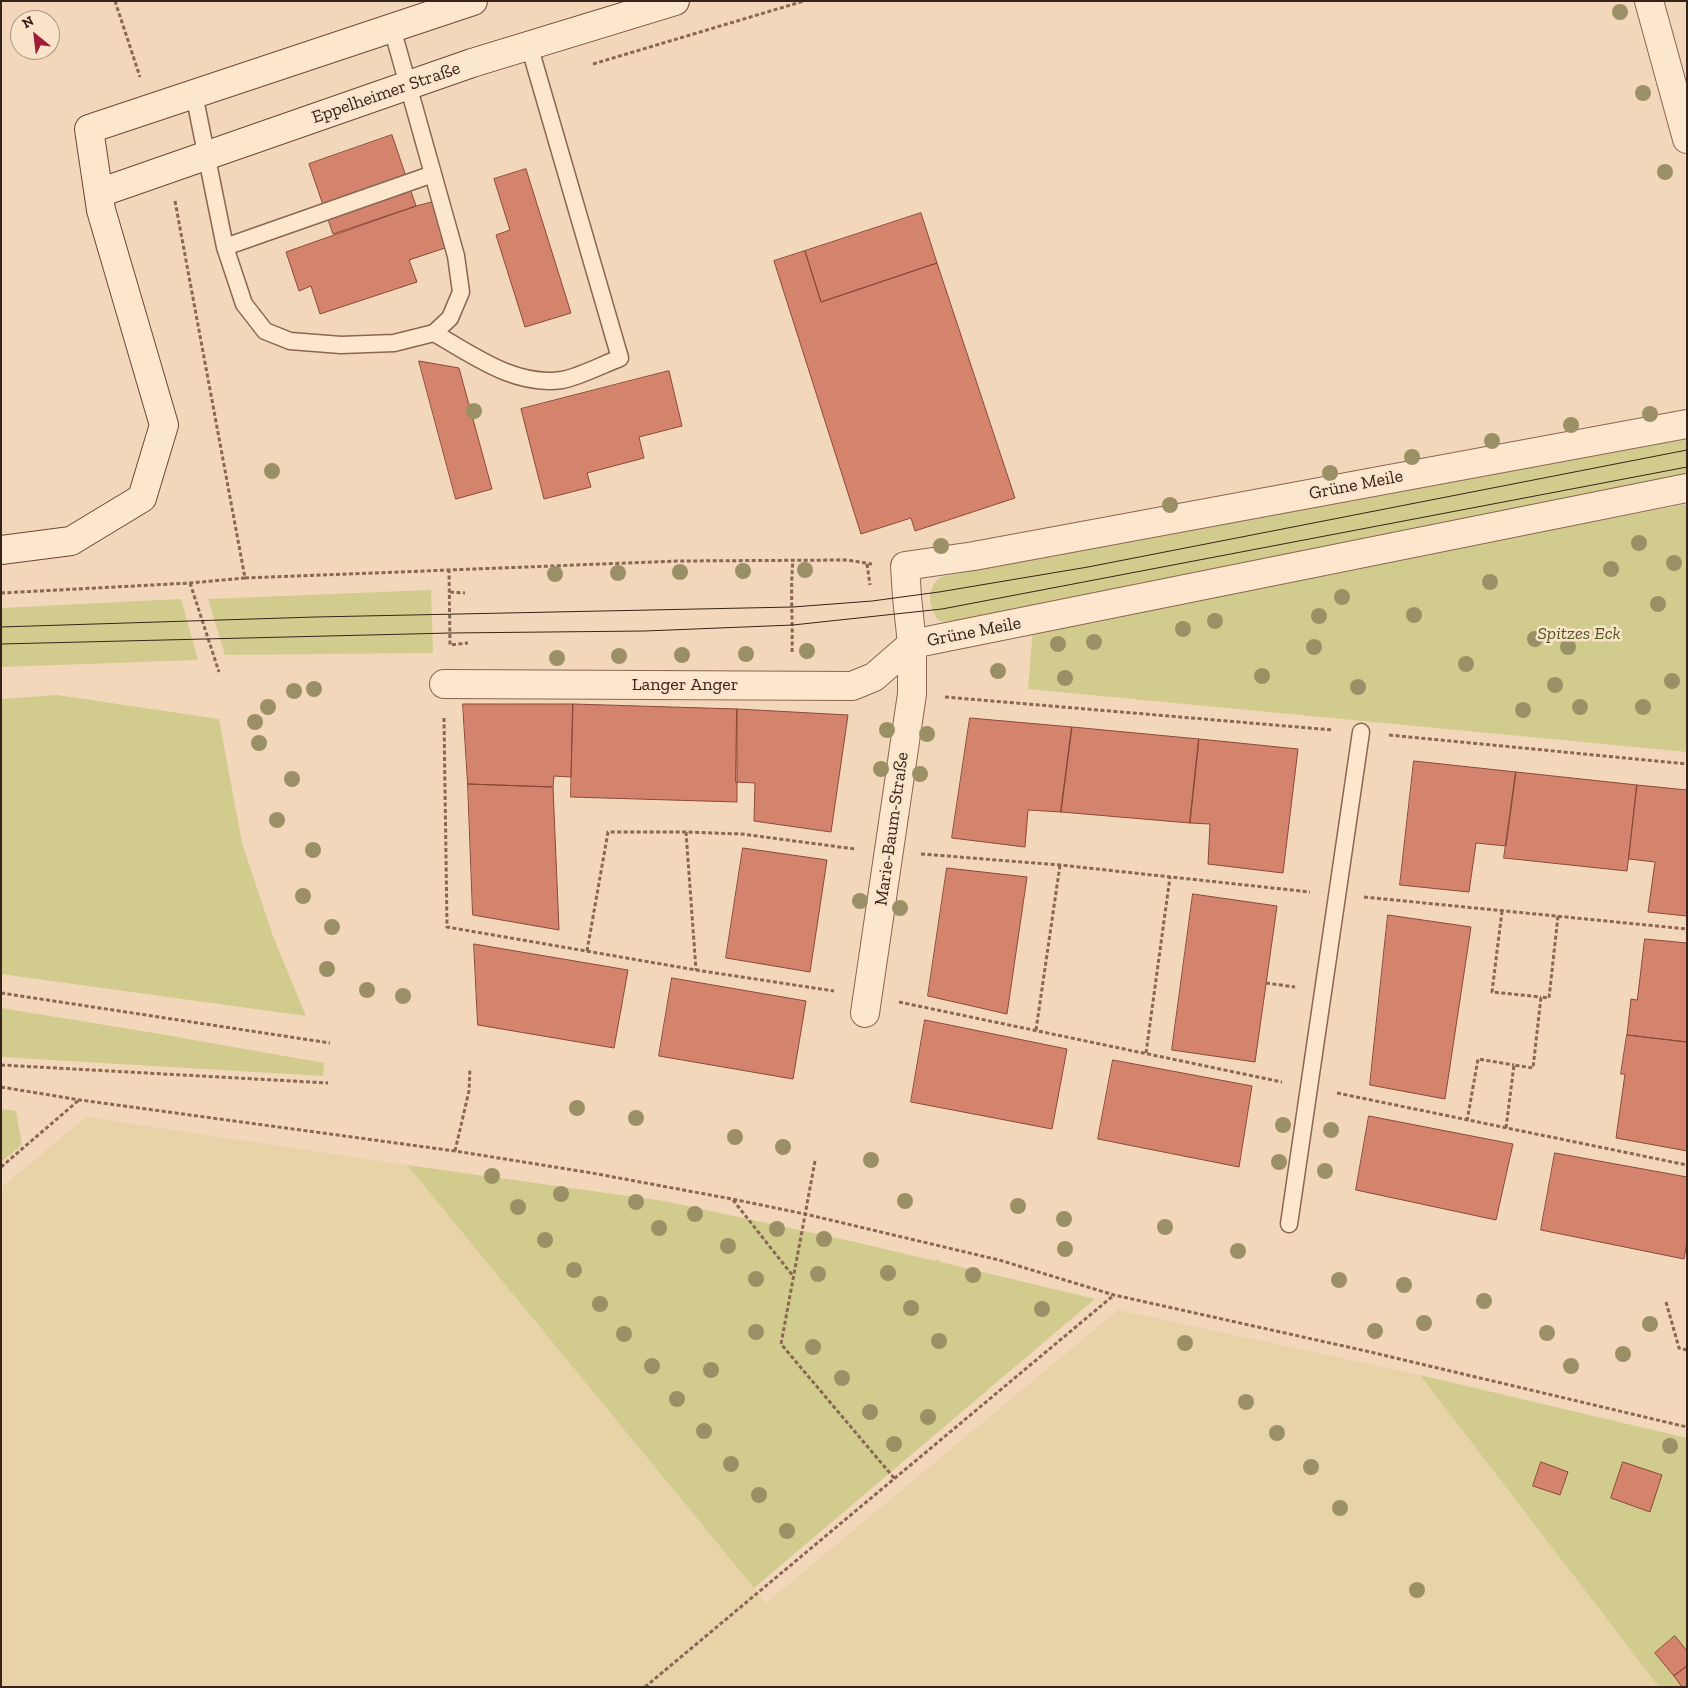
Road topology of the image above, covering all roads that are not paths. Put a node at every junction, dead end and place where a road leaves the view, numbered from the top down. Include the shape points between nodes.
1 (473, 1) edge
2 (675, 1) edge
3 (1649, 1) edge
4 (392, 28) junction
5 (529, 46) junction
6 (408, 85) junction
7 (194, 94) junction
8 (1687, 139) edge
9 (207, 156) junction
10 (434, 174) junction
11 (99, 193) junction
12 (225, 247) junction
13 (434, 333) junction
14 (1687, 424) edge
15 (1687, 488) edge
16 (1, 550) edge
17 (912, 644) junction
18 (444, 684) road end
19 (1361, 732) road end
20 (866, 1005) road end
21 (1289, 1224) dead end

1 - 4 street
2 - 5 street, Eppelheimer Straße
3 - 8 street
4 - 6 lane
4 - 7 street
5 - 6 street, Eppelheimer Straße
5 - 13 lane via 620,358 564,380 540,382 518,377 485,362
6 - 9 street, Eppelheimer Straße
6 - 10 lane
7 - 9 lane
7 - 11 street via 89,129
9 - 11 street, Eppelheimer Straße
9 - 12 lane
10 - 12 lane
10 - 13 lane via 456,256 461,292 450,318
11 - 16 street via 101,210 164,425 142,498 71,541
12 - 13 lane via 244,304 265,331 290,341 341,345 394,343
14 - 17 street, Grüne Meile via 905,566
15 - 17 street, Grüne Meile
17 - 18 street, Langer Anger via 874,677 852,686
17 - 20 street, Marie-Baum-Straße via 912,694
19 - 21 lane

